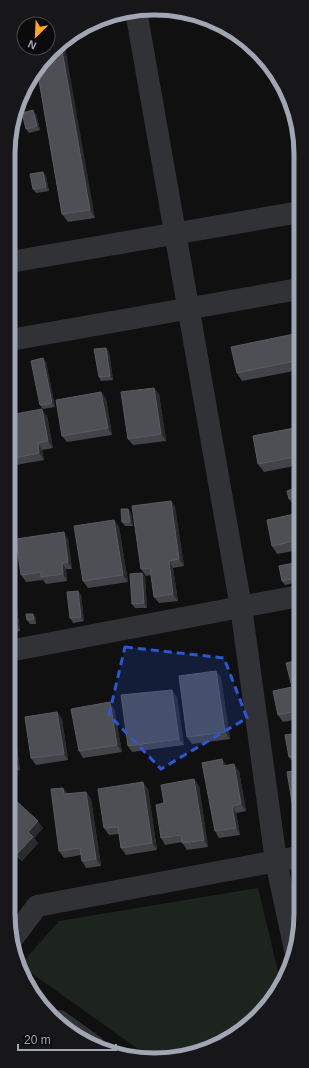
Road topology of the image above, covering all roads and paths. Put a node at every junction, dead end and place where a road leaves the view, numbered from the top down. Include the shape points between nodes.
1 (137, 16) edge
2 (294, 213) edge
3 (174, 233) junction
4 (15, 261) edge
5 (294, 290) edge
6 (188, 308) junction
7 (15, 339) edge
8 (294, 597) edge
9 (241, 607) junction
10 (15, 650) edge
11 (294, 858) edge
12 (276, 861) junction
13 (17, 933) edge
14 (292, 936) edge

1 - 3 street
2 - 3 street
3 - 4 street
3 - 6 street
5 - 6 street
6 - 7 street
6 - 9 street
8 - 9 street
9 - 10 street
9 - 12 street
11 - 12 street
12 - 13 street via 37,906
12 - 14 street

